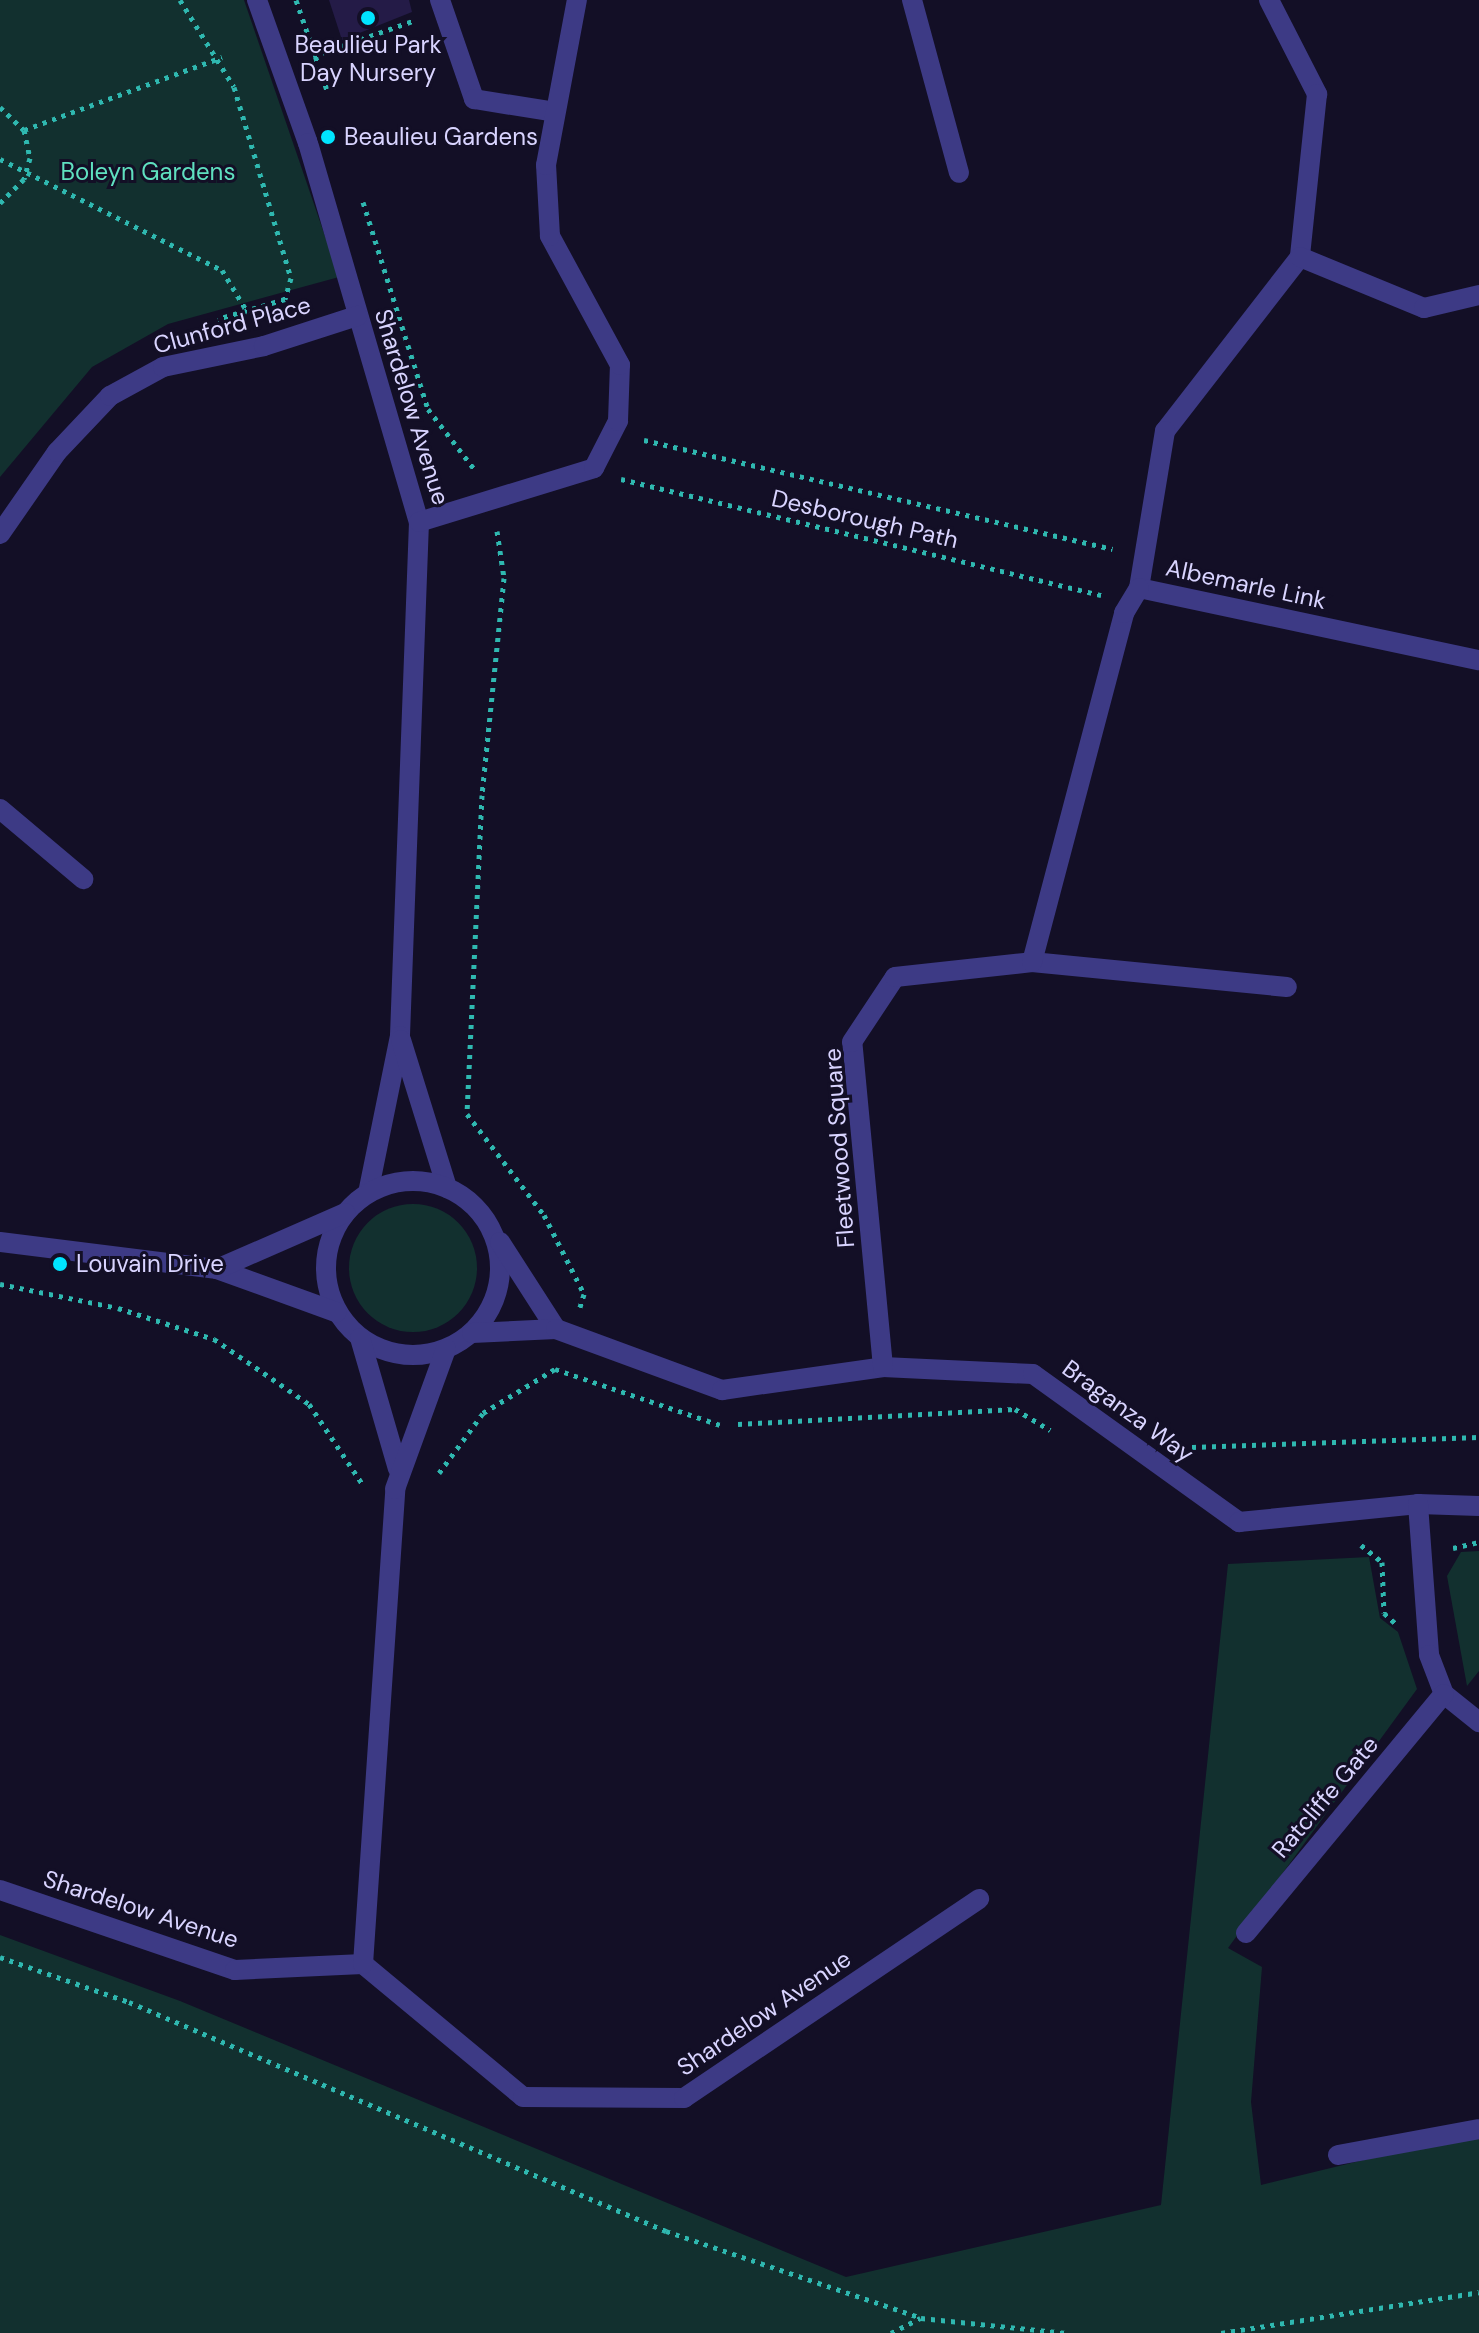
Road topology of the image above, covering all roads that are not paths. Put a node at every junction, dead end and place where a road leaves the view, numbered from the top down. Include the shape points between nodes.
1 (257, 0) edge
2 (577, 0) edge
3 (912, 0) edge
4 (1269, 0) edge
5 (442, 5) edge
6 (555, 112) junction
7 (959, 173) dead end
8 (1300, 257) junction
9 (1479, 295) edge
10 (357, 316) junction
11 (419, 522) junction
12 (0, 534) edge
13 (1139, 588) junction
14 (1479, 660) edge
15 (0, 809) edge
16 (83, 879) dead end
17 (1032, 962) junction
18 (1287, 987) dead end
19 (400, 1036) junction
20 (447, 1188) junction
21 (368, 1193) junction
22 (345, 1213) junction
23 (491, 1229) junction
24 (0, 1242) edge
25 (217, 1269) junction
26 (336, 1312) junction
27 (556, 1329) junction
28 (472, 1333) junction
29 (360, 1338) junction
30 (446, 1349) junction
31 (883, 1367) junction
32 (398, 1469) junction
33 (1418, 1504) junction
34 (1479, 1506) edge
35 (1444, 1694) junction
36 (1479, 1722) edge
37 (0, 1890) edge
38 (979, 1899) dead end
39 (1246, 1933) dead end
40 (363, 1964) junction
41 (1479, 2129) edge
42 (1338, 2155) dead end

1 - 10 street, Shardelow Avenue via 308,143
2 - 6 street
3 - 7 street
4 - 8 street via 1317,94
5 - 6 street via 474,99
6 - 11 street via 546,165 550,236 620,365 618,421 594,468
8 - 9 street via 1424,308
8 - 13 street, Albemarle Link via 1165,431
10 - 11 street, Shardelow Avenue
10 - 12 street, Clunford Place via 264,346 163,367 110,396 57,452
11 - 19 street, Shardelow Avenue
13 - 14 street, Albemarle Link
13 - 17 street via 1124,613
15 - 16 street
17 - 18 street, Fleetwood Square
17 - 31 street, Fleetwood Square via 895,977 852,1042
19 - 20 street, Shardelow Avenue
19 - 21 street, Shardelow Avenue
20 - 21 street via 397,1182
20 - 23 street, Shardelow Avenue
21 - 22 street
22 - 25 street
22 - 26 street via 330,1239 326,1283
23 - 27 street
23 - 28 street via 500,1280
24 - 25 street
25 - 26 street
26 - 29 street
27 - 28 street, Braganza Way
27 - 31 street, Braganza Way via 722,1390
28 - 30 street
29 - 30 street via 387,1353
29 - 32 street
30 - 32 street
31 - 33 street, Braganza Way via 1033,1374 1239,1522
32 - 40 street
33 - 34 street, Braganza Way
33 - 35 street via 1429,1655
35 - 36 street
35 - 39 street, Ratcliffe Gate
37 - 40 street, Shardelow Avenue via 235,1970
38 - 40 street, Shardelow Avenue via 684,2098 523,2097
41 - 42 street

